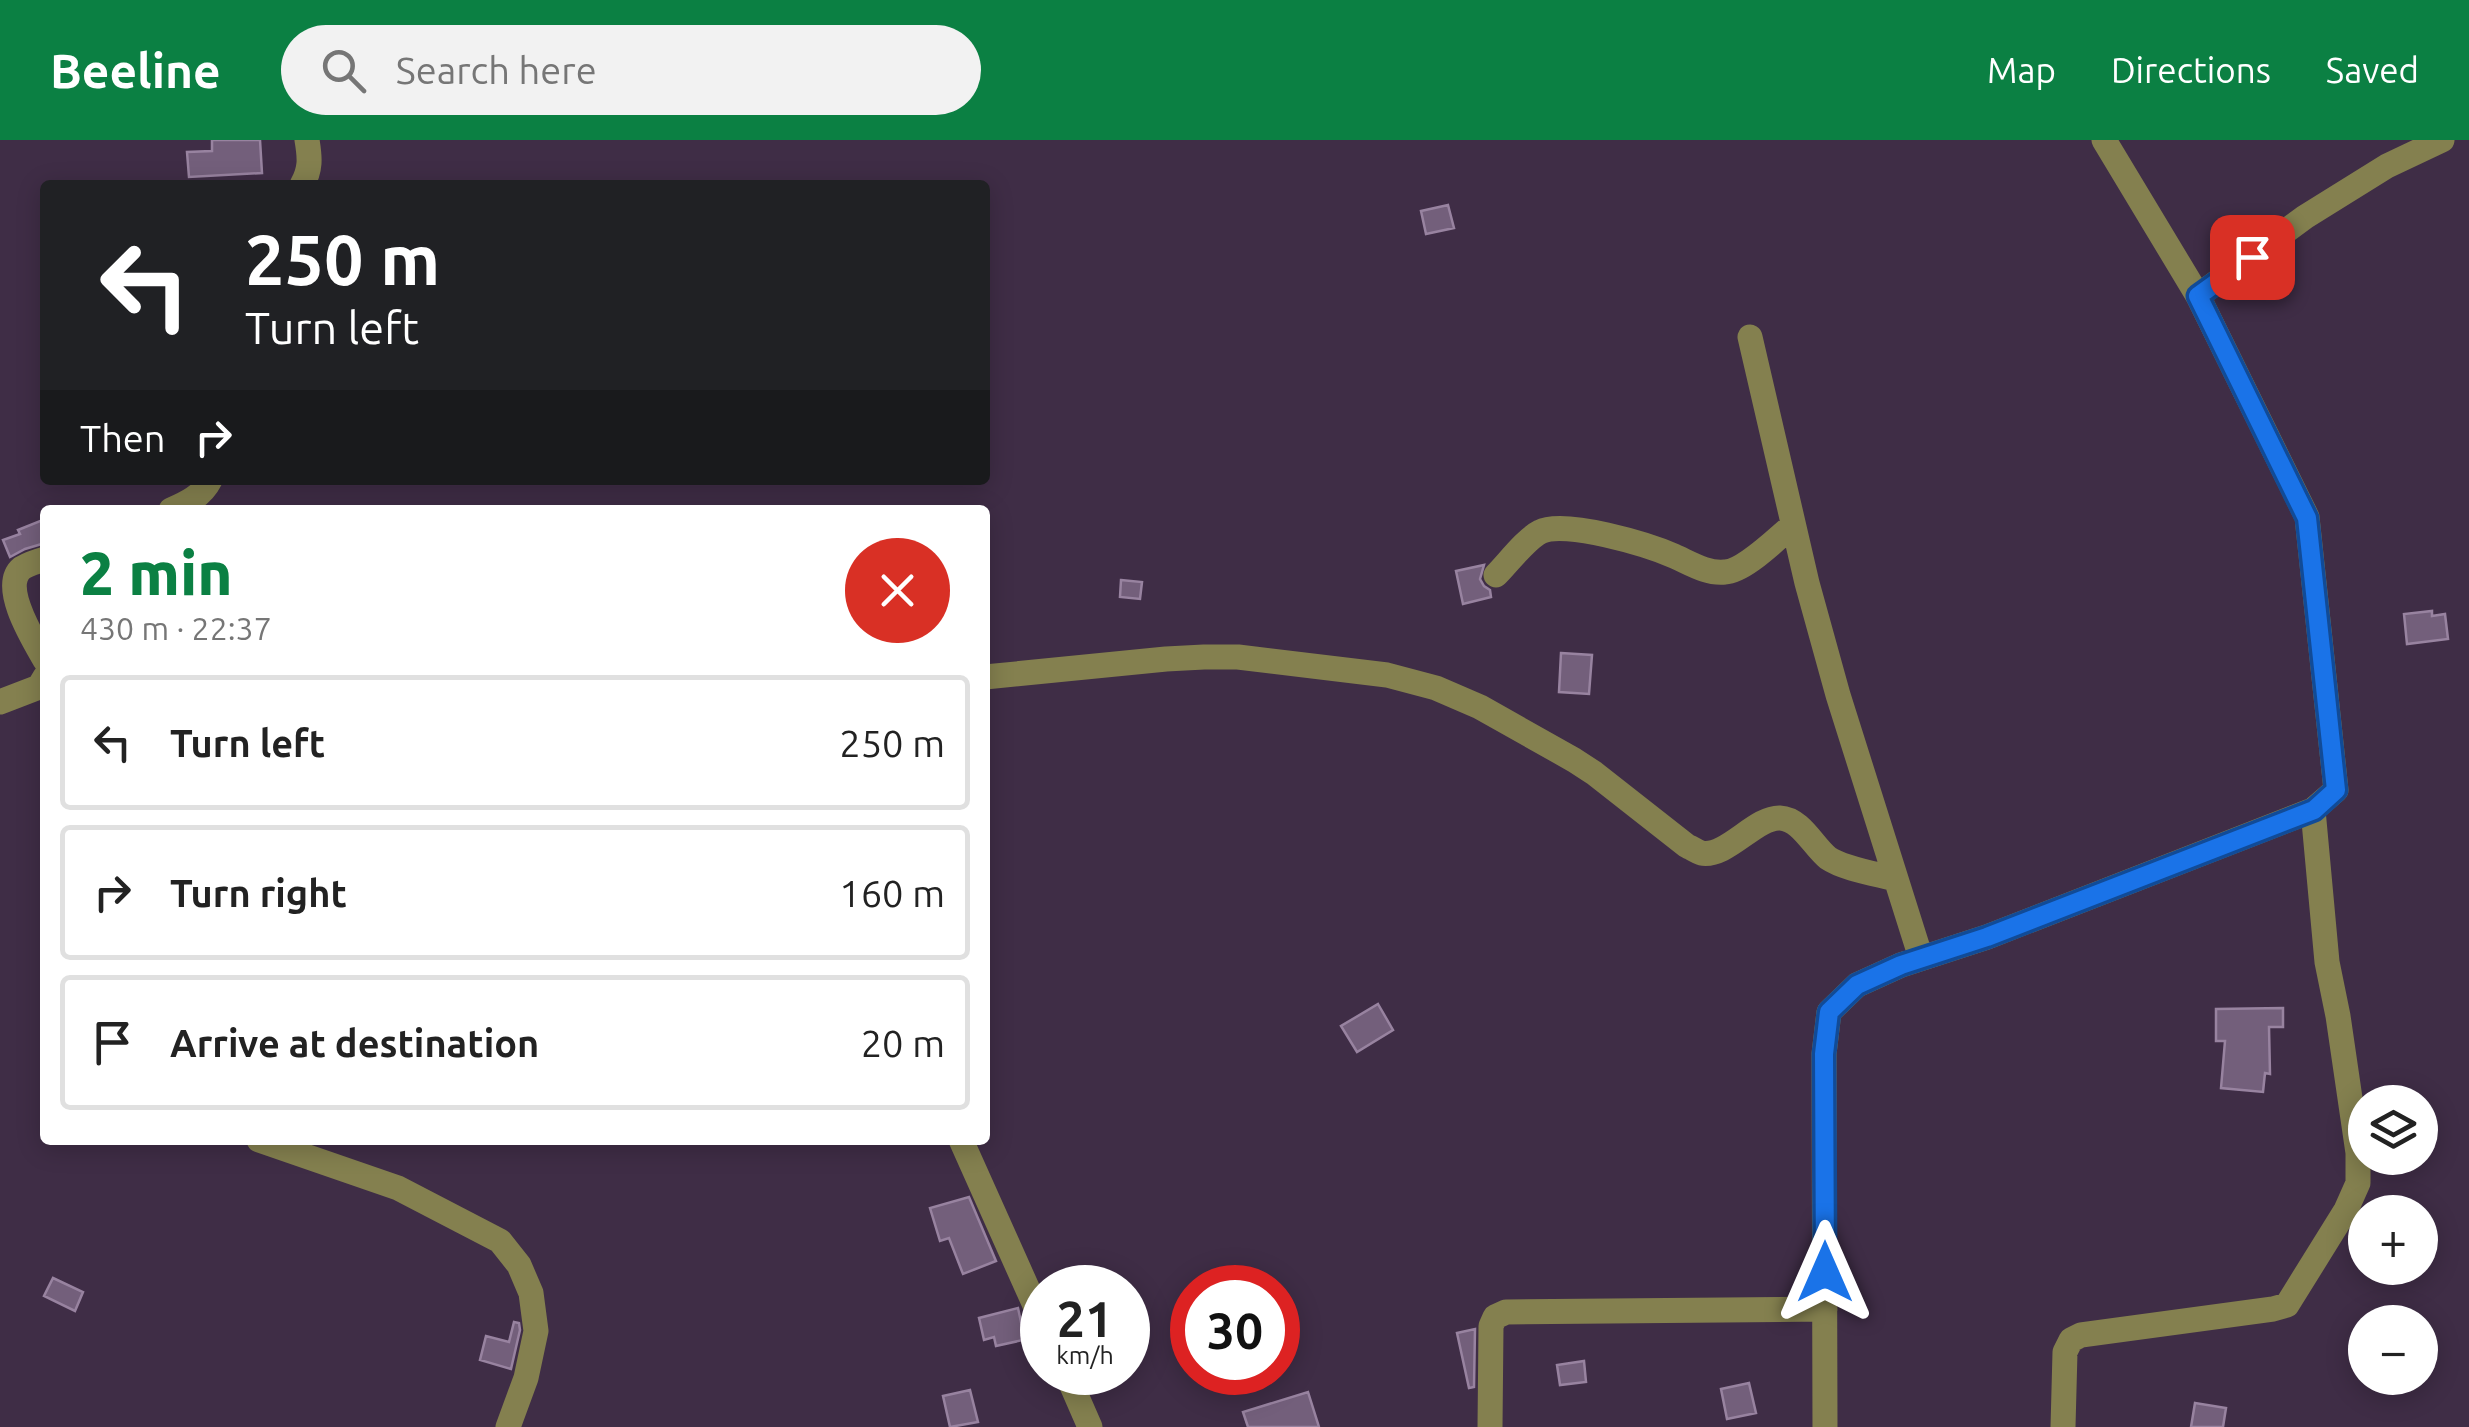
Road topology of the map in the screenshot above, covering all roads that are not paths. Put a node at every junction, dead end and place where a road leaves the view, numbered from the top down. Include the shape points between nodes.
1 (307, 140) edge
2 (2104, 140) edge
3 (2442, 140) edge
4 (305, 180) edge
5 (2198, 296) junction
6 (1750, 337) dead end
7 (208, 485) edge
8 (182, 505) edge
9 (1793, 524) junction
10 (40, 561) edge
11 (1496, 575) dead end
12 (40, 651) edge
13 (990, 677) edge
14 (40, 686) edge
15 (0, 702) edge
16 (2314, 810) junction
17 (1896, 879) junction
18 (1921, 958) junction
19 (274, 1145) edge
20 (963, 1145) edge
21 (1020, 1273) edge
22 (1825, 1308) junction
23 (1076, 1395) edge
24 (508, 1427) edge
25 (1090, 1427) edge
26 (1490, 1427) edge
27 (1825, 1427) edge
28 (2064, 1427) edge

1 - 4 street via 311,161
2 - 5 street
3 - 5 street via 2305,217
5 - 16 street via 2307,518 2336,790
6 - 9 street
7 - 8 street
9 - 11 street via 1726,572 1635,542 1550,528
9 - 17 street
10 - 12 street via 20,568 11,598
13 - 17 street via 1204,658 1387,675 1480,707 1574,760 1700,854 1783,818 1833,861
14 - 15 street
16 - 18 street
16 - 28 street via 2358,1183 2287,1304 2071,1340 2065,1352
17 - 18 street
18 - 22 street via 1857,985 1829,1012
19 - 24 street via 398,1188 500,1242 531,1293 536,1331
20 - 21 street
22 - 26 street via 1506,1312 1491,1326
22 - 27 street
23 - 25 street

